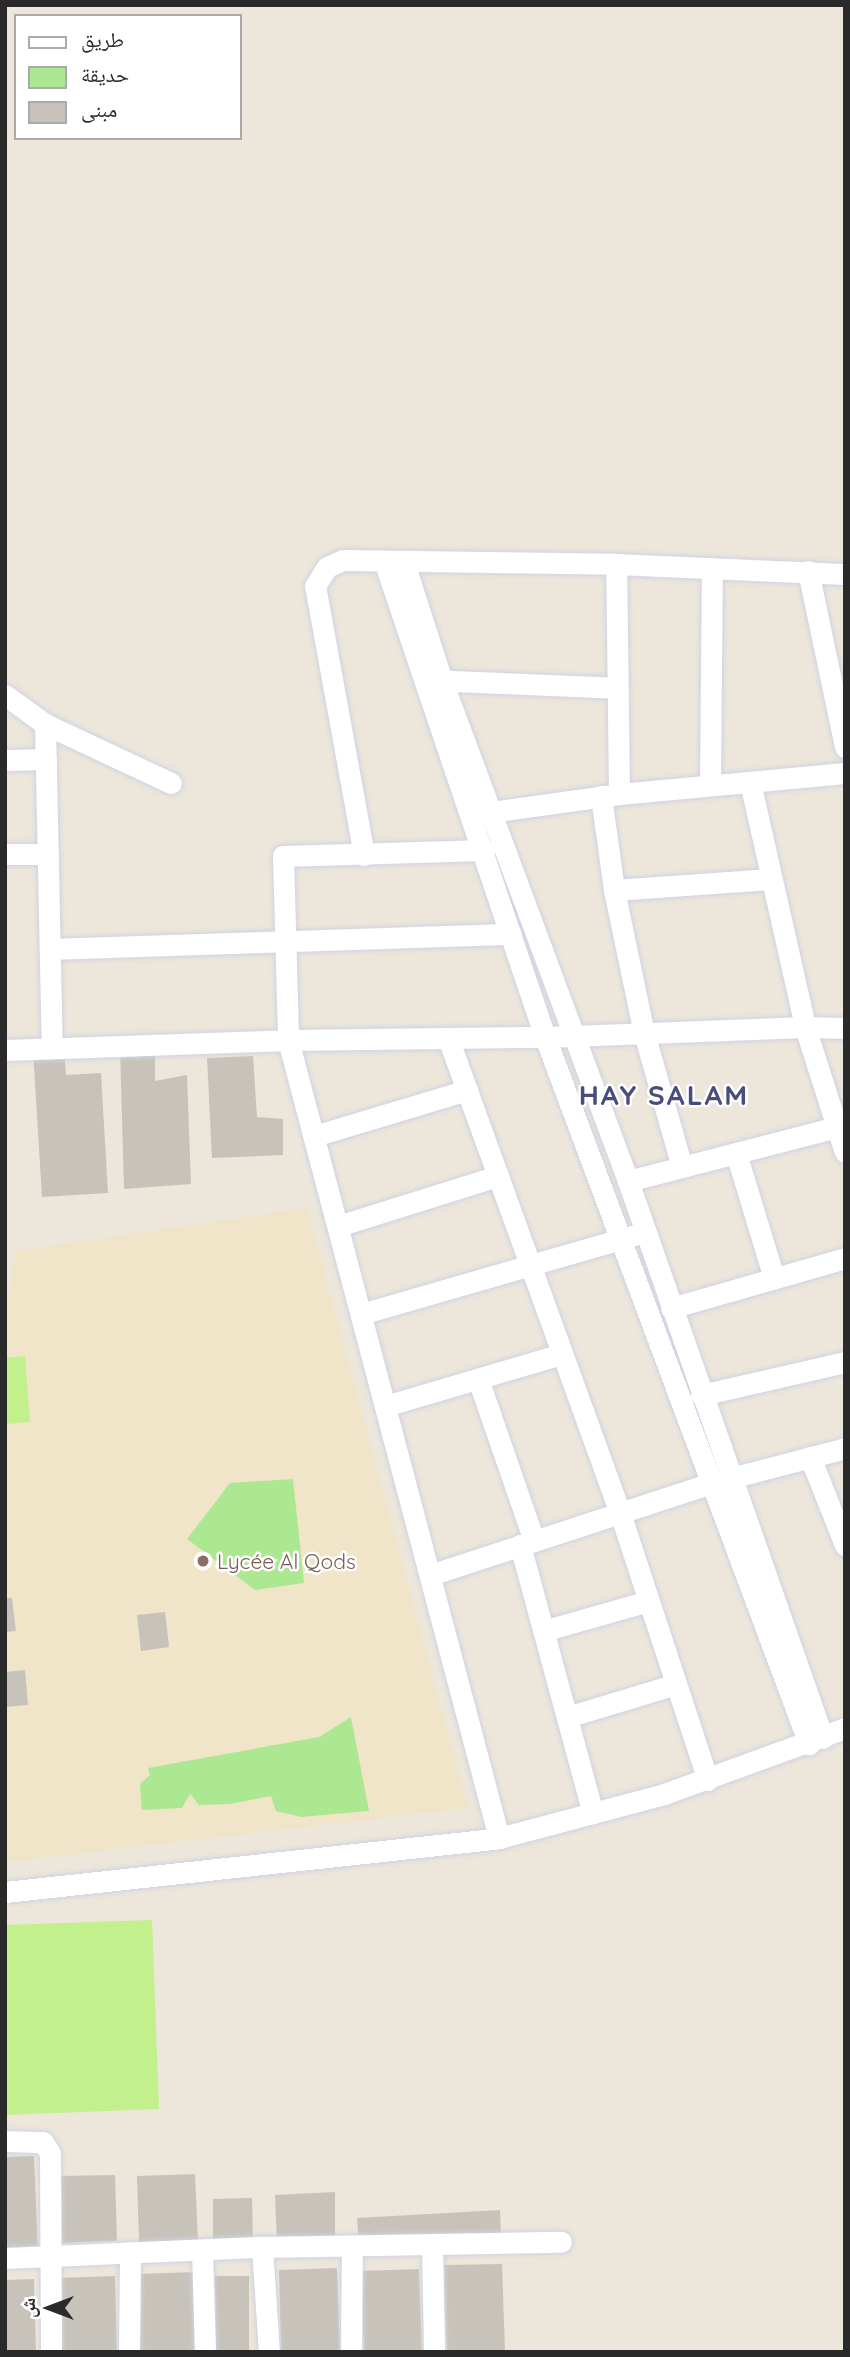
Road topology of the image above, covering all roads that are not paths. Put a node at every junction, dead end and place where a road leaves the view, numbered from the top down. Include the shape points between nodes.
1 (394, 562) junction
2 (615, 564) junction
3 (712, 568) junction
4 (808, 571) junction
5 (845, 574) edge
6 (434, 680) junction
7 (616, 688) junction
8 (5, 695) edge
9 (45, 724) junction
10 (845, 747) edge
11 (46, 759) junction
12 (5, 760) edge
13 (845, 773) edge
14 (750, 782) junction
15 (171, 783) dead end
16 (710, 785) junction
17 (610, 795) junction
18 (481, 813) junction
19 (484, 850) junction
20 (5, 854) edge
21 (48, 854) junction
22 (364, 855) junction
23 (771, 879) junction
24 (614, 890) junction
25 (511, 934) junction
26 (285, 942) junction
27 (51, 949) junction
28 (805, 1027) junction
29 (845, 1028) edge
30 (644, 1033) junction
31 (572, 1036) junction
32 (545, 1037) junction
33 (448, 1038) junction
34 (288, 1040) junction
35 (52, 1048) junction
36 (5, 1050) edge
37 (467, 1090) junction
38 (837, 1127) junction
39 (314, 1136) junction
40 (845, 1152) edge
41 (736, 1153) junction
42 (682, 1167) junction
43 (498, 1176) junction
44 (628, 1181) junction
45 (338, 1226) junction
46 (645, 1232) junction
47 (621, 1240) junction
48 (845, 1258) edge
49 (530, 1266) junction
50 (774, 1278) junction
51 (671, 1308) junction
52 (361, 1314) junction
53 (562, 1354) junction
54 (845, 1362) edge
55 (478, 1379) junction
56 (701, 1395) junction
57 (385, 1406) junction
58 (845, 1448) edge
59 (810, 1457) junction
60 (721, 1481) junction
61 (620, 1513) junction
62 (527, 1543) junction
63 (845, 1545) edge
64 (430, 1575) junction
65 (648, 1601) junction
66 (543, 1631) junction
67 (676, 1684) junction
68 (567, 1717) junction
69 (845, 1728) edge
70 (816, 1741) junction
71 (708, 1780) junction
72 (593, 1813) junction
73 (499, 1838) junction
74 (5, 1892) edge
75 (5, 2141) edge
76 (561, 2242) dead end
77 (432, 2245) junction
78 (352, 2246) junction
79 (262, 2247) junction
80 (202, 2250) junction
81 (130, 2252) junction
82 (49, 2256) junction
83 (5, 2258) edge
84 (51, 2352) edge
85 (129, 2352) edge
86 (205, 2352) edge
87 (269, 2352) edge
88 (351, 2352) edge
89 (434, 2352) edge

1 - 2 street
1 - 6 street
1 - 22 street via 344,560 327,567 315,586
2 - 3 street
2 - 7 street
3 - 4 street
3 - 16 street
4 - 5 street
4 - 10 street
6 - 7 street
6 - 18 street
7 - 17 street
8 - 9 street
9 - 11 street
9 - 15 street
11 - 12 street
11 - 21 street
13 - 14 street
14 - 16 street
14 - 23 street
16 - 17 street
17 - 18 street
17 - 24 street
18 - 19 street
18 - 31 street
19 - 22 street
19 - 25 street
20 - 21 street
21 - 27 street
22 - 26 street via 283,856
23 - 24 street
23 - 28 street
24 - 30 street
25 - 26 street
25 - 32 street
26 - 27 street
26 - 34 street
27 - 35 street
28 - 29 street
28 - 30 street
28 - 38 street
30 - 31 street
30 - 42 street
31 - 32 street
31 - 44 street
32 - 33 street
32 - 47 street
33 - 34 street
33 - 37 street
34 - 35 street
34 - 39 street
35 - 36 street
37 - 39 street
37 - 43 street
38 - 40 street
38 - 41 street
39 - 45 street
41 - 42 street
41 - 50 street
42 - 44 street
43 - 45 street
43 - 49 street
44 - 46 street
45 - 52 street
46 - 47 street
46 - 51 street
47 - 49 street
47 - 60 street
48 - 50 street
49 - 52 street
49 - 53 street
50 - 51 street
51 - 56 street
52 - 57 street
53 - 55 street
53 - 61 street
54 - 56 street
55 - 57 street
55 - 62 street
56 - 60 street
57 - 64 street
58 - 59 street
59 - 60 street
59 - 63 street
60 - 61 street
60 - 70 street
61 - 62 street
61 - 65 street
62 - 64 street
62 - 66 street
64 - 73 street
65 - 66 street
65 - 67 street
66 - 68 street
67 - 68 street
67 - 71 street
68 - 72 street
69 - 70 street
70 - 71 street
71 - 72 street
72 - 73 street
73 - 74 street
75 - 82 street via 43,2142 48,2147
76 - 77 street
77 - 78 street
77 - 89 street
78 - 79 street
78 - 88 street
79 - 80 street
79 - 87 street
80 - 81 street
80 - 86 street
81 - 82 street
81 - 85 street
82 - 83 street
82 - 84 street

